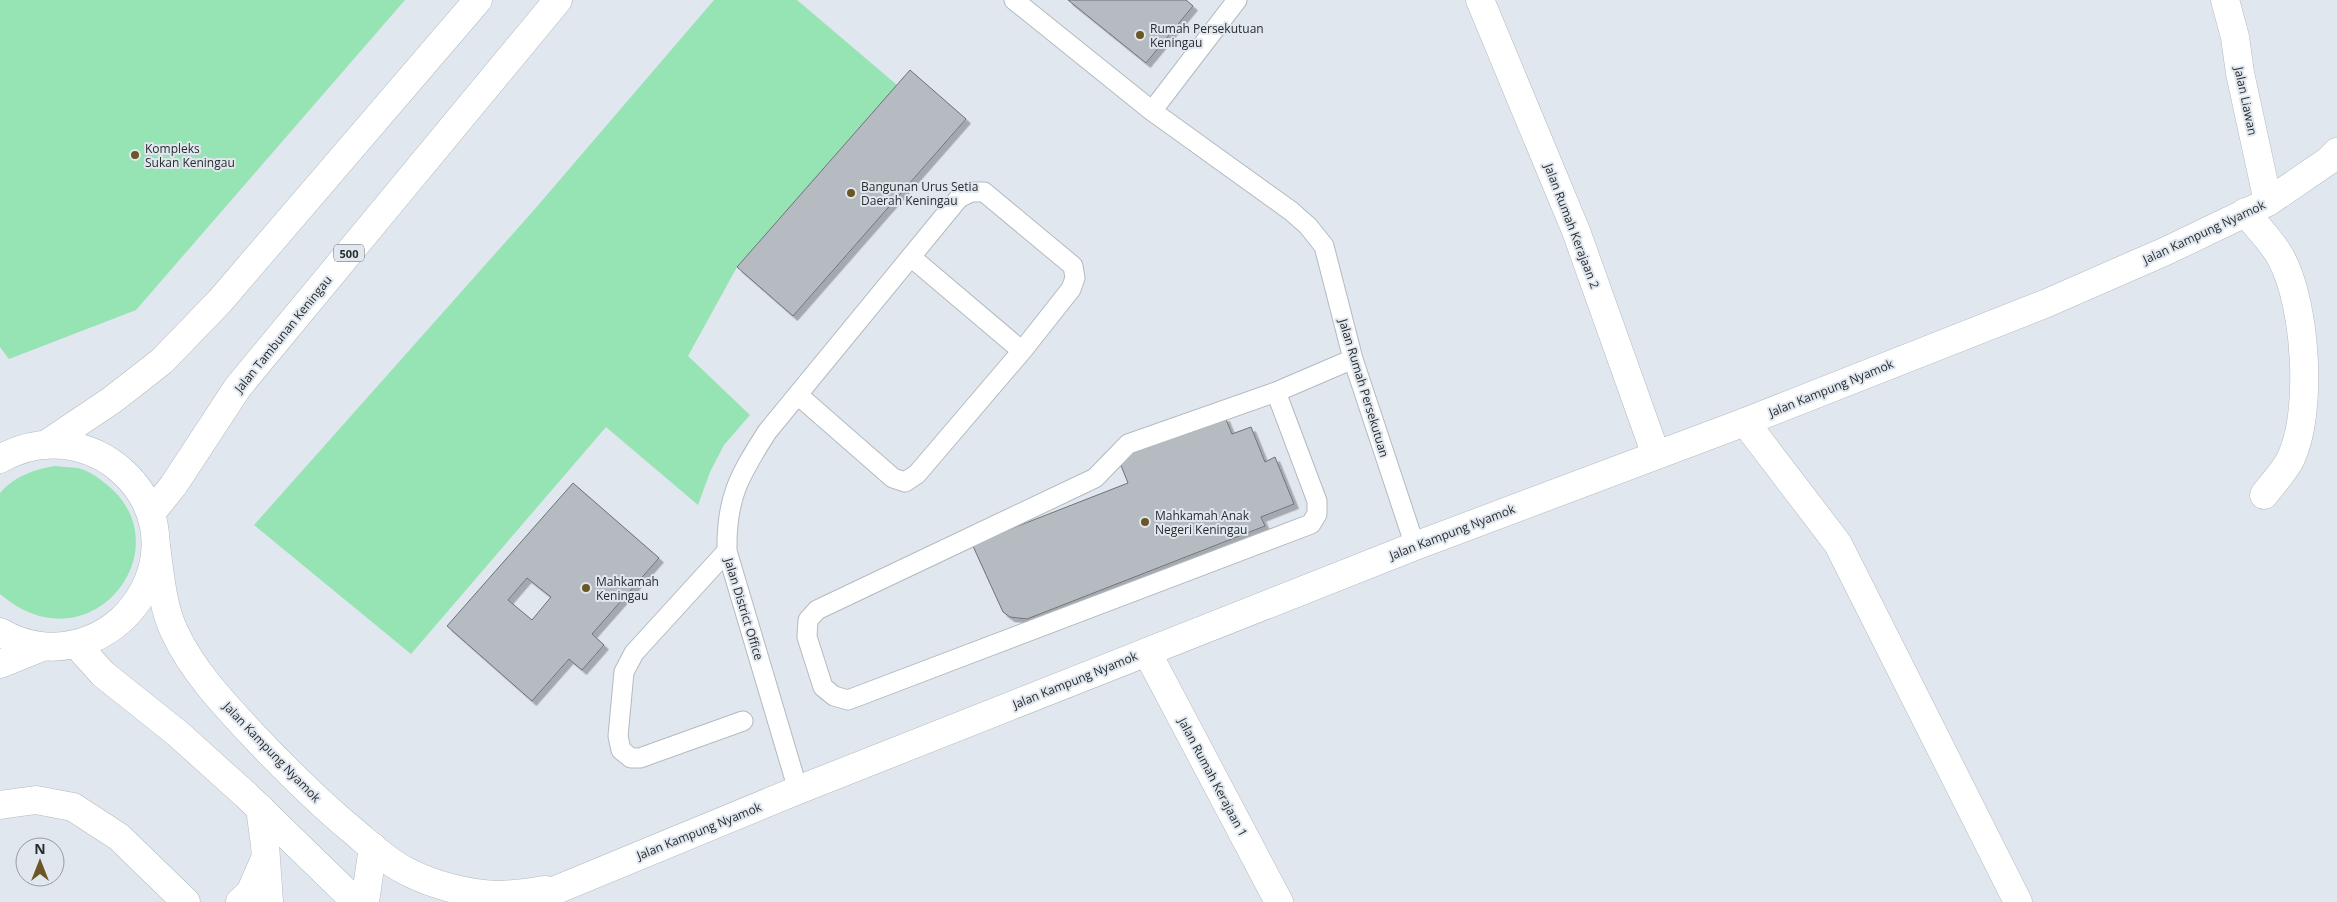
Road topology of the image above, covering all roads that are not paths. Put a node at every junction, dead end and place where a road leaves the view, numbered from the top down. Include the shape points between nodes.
1 (478, 0) edge
2 (558, 0) edge
3 (1014, 0) edge
4 (1238, 0) edge
5 (1480, 0) edge
6 (2225, 0) edge
7 (1152, 111) junction
8 (2337, 152) edge
9 (2256, 207) junction
10 (911, 257) junction
11 (1022, 351) junction
12 (1353, 359) junction
13 (1276, 392) junction
14 (798, 395) junction
15 (1745, 422) junction
16 (48, 443) junction
17 (1656, 456) junction
18 (0, 459) edge
19 (2264, 495) dead end
20 (151, 513) junction
21 (156, 546) junction
22 (1415, 546) junction
23 (727, 551) junction
24 (0, 632) edge
25 (77, 645) junction
26 (42, 648) junction
27 (1147, 652) junction
28 (0, 664) edge
29 (743, 721) dead end
30 (798, 790) junction
31 (0, 806) edge
32 (260, 808) junction
33 (373, 848) junction
34 (264, 860) junction
35 (563, 892) edge
36 (186, 902) edge
37 (240, 902) edge
38 (269, 902) edge
39 (356, 902) edge
40 (365, 902) edge
41 (527, 902) edge
42 (1280, 902) edge
43 (2018, 902) edge

1 - 16 street via 220,302 162,360 112,400
2 - 20 street, Jalan Tambunan Keningau / 500 via 238,387 173,486
3 - 7 lane, Jalan Rumah Persekutuan
4 - 7 lane
5 - 17 street, Jalan Rumah Kerajaan 2 via 1576,231
6 - 9 street, Jalan Liawan via 2235,37
7 - 12 lane, Jalan Rumah Persekutuan via 1291,210 1308,226 1324,246
8 - 9 street, Jalan Kampung Nyamok
9 - 15 street, Jalan Kampung Nyamok via 2166,252 2047,303
9 - 19 street via 2298,300 2305,408 2291,458
10 - 11 lane
10 - 11 lane, Jalan District Office via 959,198 971,192 984,192 1073,266 1075,278 1072,289
10 - 14 lane, Jalan District Office
11 - 14 lane via 916,474 905,482 893,478
12 - 13 lane
12 - 22 lane, Jalan Rumah Persekutuan
13 - 13 lane via 1128,444 1095,478 817,610 808,620 807,637 823,687 834,696 848,700 1311,524 1318,514 1318,501
14 - 23 lane, Jalan District Office via 767,432 742,472 726,523
15 - 17 street, Jalan Kampung Nyamok
15 - 43 street via 1838,544
16 - 18 street via 16,450
16 - 20 street via 81,447 111,461 135,484
17 - 22 street, Jalan Kampung Nyamok
20 - 21 street, Jalan Kampung Nyamok
21 - 25 street via 150,579 134,609 108,632
21 - 33 street, Jalan Kampung Nyamok via 166,610 174,632 200,675 295,779
22 - 27 street, Jalan Kampung Nyamok
23 - 29 lane via 634,653 624,672 618,736 621,750 631,758 640,758
23 - 30 lane, Jalan District Office
24 - 26 street via 12,640
25 - 26 street
25 - 32 street via 103,674 177,733
26 - 28 street
27 - 30 street, Jalan Kampung Nyamok
27 - 42 street, Jalan Rumah Kerajaan 1
30 - 35 street, Jalan Kampung Nyamok
31 - 36 street via 36,800 73,807 119,837
32 - 34 street
32 - 39 street
33 - 35 street, Jalan Kampung Nyamok via 406,871 467,892 498,895
33 - 40 street
34 - 37 street via 250,894
34 - 38 street
35 - 41 street, Jalan Kampung Nyamok

